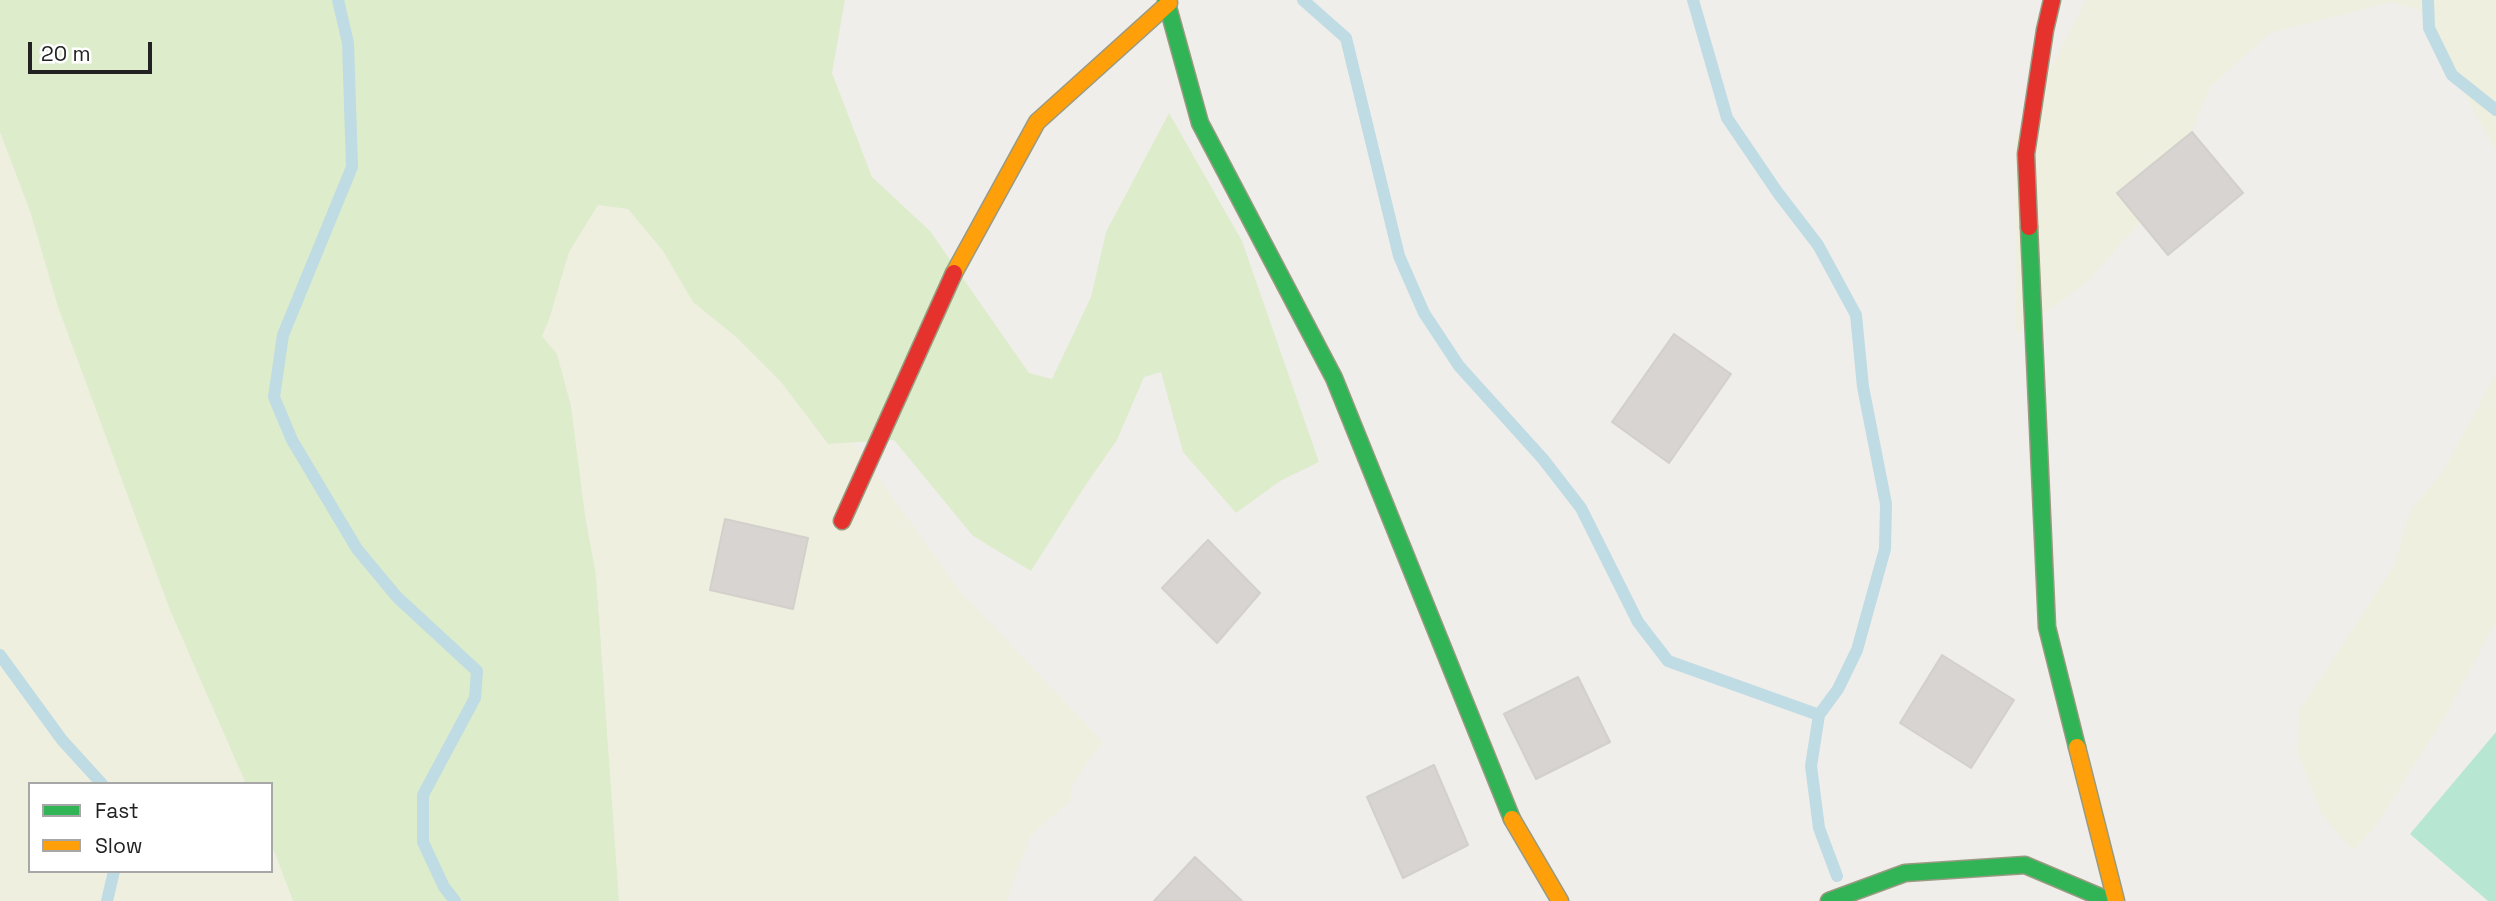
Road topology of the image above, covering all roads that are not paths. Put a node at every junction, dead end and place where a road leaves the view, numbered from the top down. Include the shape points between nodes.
1 (2052, 0) edge
2 (1167, 2) edge
3 (842, 520) dead end
4 (1560, 901) edge
5 (1829, 901) edge
6 (2110, 901) edge
7 (2116, 901) edge

1 - 7 street via 2026,154 2047,627
2 - 3 street via 1037,122 958,265
2 - 4 street via 1200,123 1334,379 1507,811
5 - 6 street via 1905,873 2025,865

